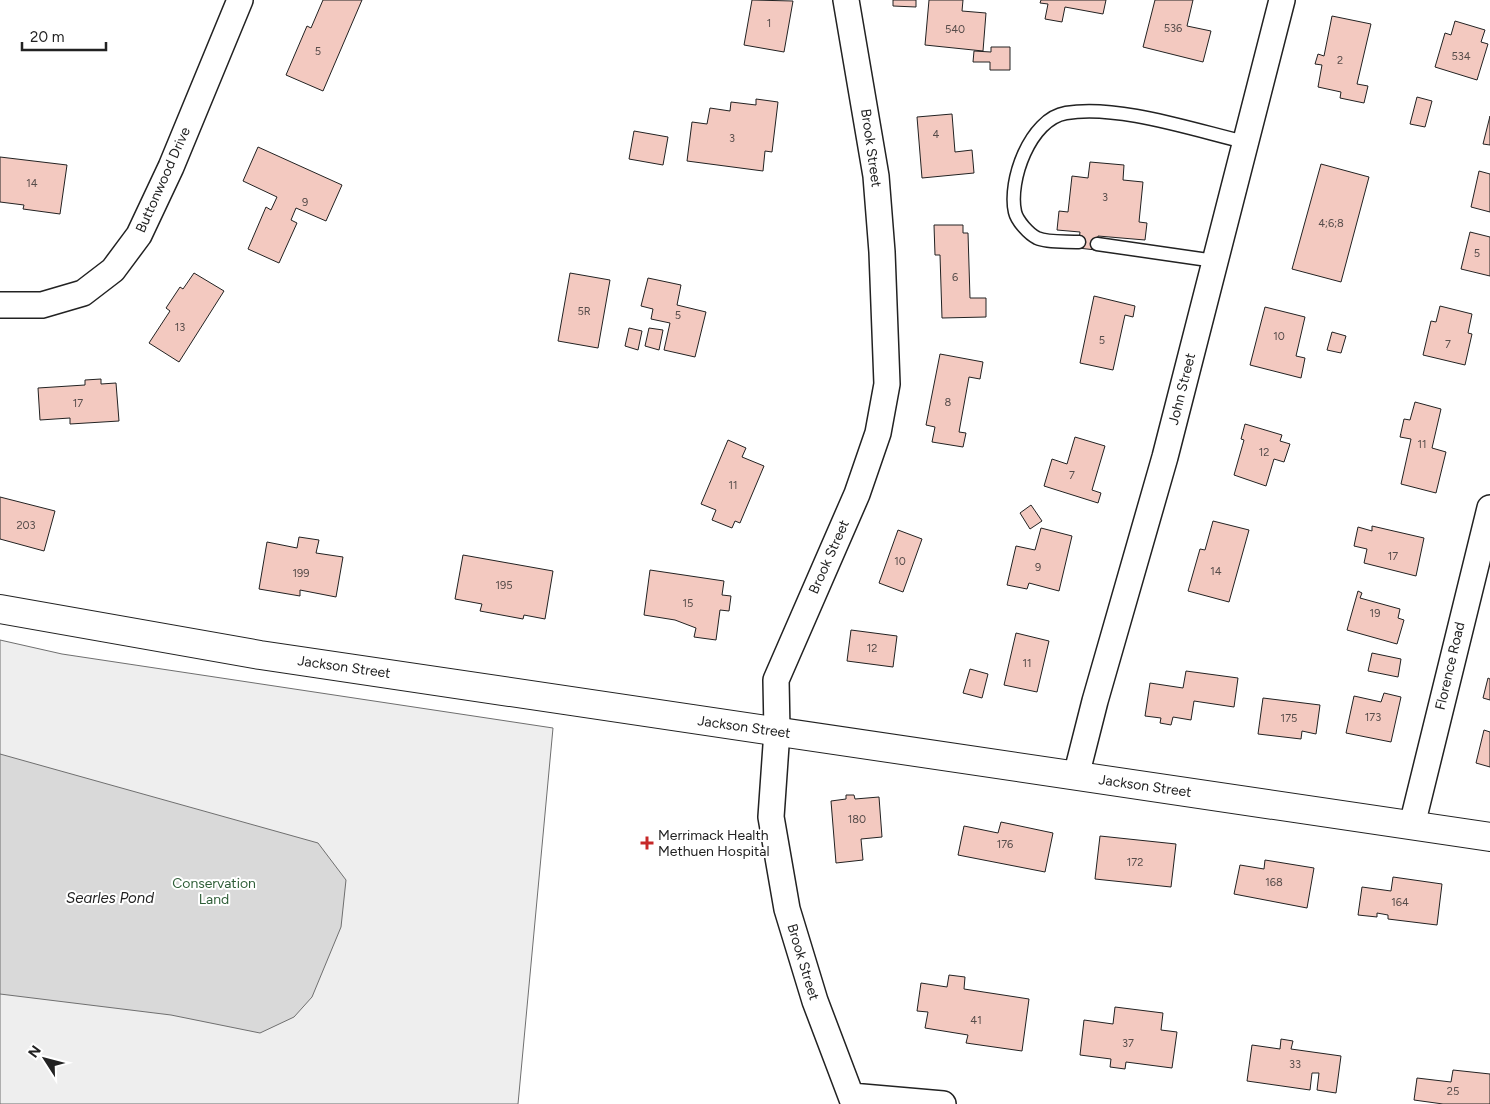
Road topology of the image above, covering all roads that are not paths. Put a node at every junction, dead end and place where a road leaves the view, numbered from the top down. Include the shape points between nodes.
1 (240, 0) edge
2 (846, 0) edge
3 (1282, 0) edge
4 (1245, 142) junction
5 (1078, 242) dead end
6 (1097, 244) dead end
7 (1215, 261) junction
8 (0, 305) edge
9 (1490, 508) edge
10 (0, 609) edge
11 (777, 731) junction
12 (1076, 776) junction
13 (1412, 825) junction
14 (1490, 837) edge
15 (852, 1100) edge
16 (943, 1104) edge

1 - 8 street, Buttonwood Drive via 171,167 139,235 113,270 83,294 42,305
2 - 11 street, Brook Street via 876,176 887,384 878,433 857,494 776,680
3 - 4 street, John Street
4 - 5 lane via 1114,112 1066,113 1051,117 1028,144 1016,179 1015,213 1028,231 1038,238
4 - 7 street, John Street
6 - 7 lane
7 - 12 street, John Street via 1165,457
9 - 13 street, Florence Road
10 - 11 main road, Jackson Street via 260,655
11 - 12 main road, Jackson Street
11 - 15 street, Brook Street via 771,817 786,909 815,1001
12 - 13 main road, Jackson Street
13 - 14 main road, Jackson Street
15 - 16 street

